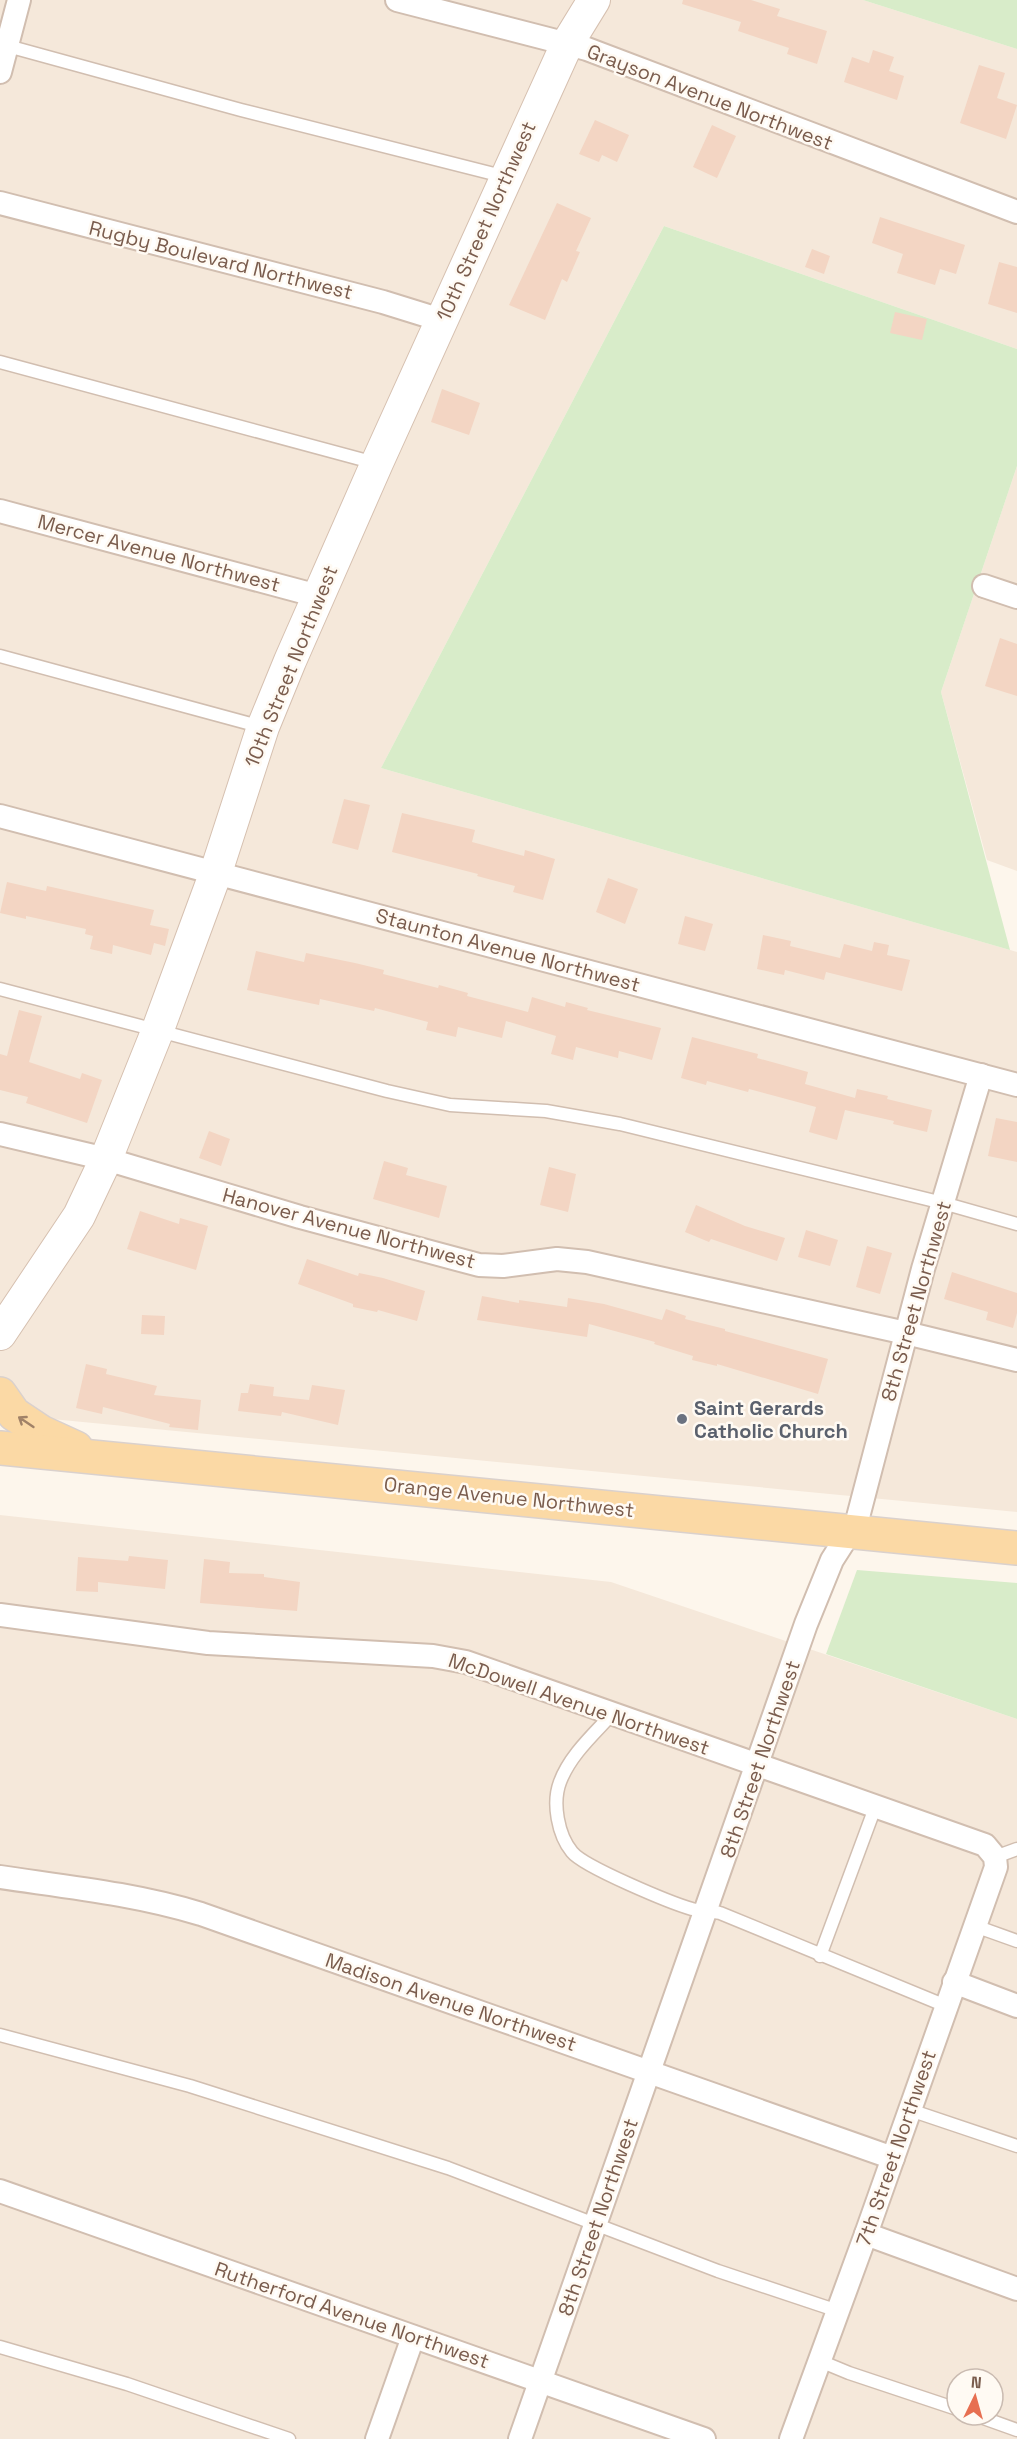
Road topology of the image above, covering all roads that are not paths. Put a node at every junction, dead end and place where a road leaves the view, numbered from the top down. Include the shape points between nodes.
1 (19, 0) edge
2 (397, 0) edge
3 (594, 0) edge
4 (567, 44) junction
5 (3, 45) edge
6 (0, 72) edge
7 (506, 177) junction
8 (0, 203) edge
9 (1017, 212) edge
10 (441, 320) junction
11 (0, 362) edge
12 (377, 464) junction
13 (0, 510) edge
14 (984, 586) dead end
15 (318, 596) junction
16 (1017, 597) edge
17 (0, 656) edge
18 (263, 727) junction
19 (0, 816) edge
20 (216, 872) junction
21 (0, 989) edge
22 (157, 1032) junction
23 (981, 1075) junction
24 (1015, 1077) edge
25 (0, 1134) edge
26 (106, 1159) junction
27 (943, 1203) junction
28 (1017, 1224) edge
29 (6, 1316) edge
30 (906, 1333) junction
31 (1017, 1360) edge
32 (0, 1394) edge
33 (0, 1448) edge
34 (97, 1458) junction
35 (850, 1532) junction
36 (1017, 1548) edge
37 (0, 1615) edge
38 (613, 1713) junction
39 (757, 1765) junction
40 (876, 1805) junction
41 (1017, 1849) edge
42 (995, 1857) junction
43 (0, 1877) edge
44 (706, 1911) junction
45 (975, 1926) junction
46 (1017, 1941) edge
47 (820, 1956) junction
48 (954, 1982) junction
49 (946, 2006) junction
50 (1017, 2006) edge
51 (0, 2035) edge
52 (648, 2072) junction
53 (910, 2109) junction
54 (1017, 2146) edge
55 (893, 2158) junction
56 (0, 2191) edge
57 (595, 2224) junction
58 (866, 2234) junction
59 (1017, 2289) edge
60 (838, 2311) junction
61 (413, 2337) junction
62 (0, 2348) edge
63 (820, 2361) junction
64 (540, 2382) junction
65 (945, 2405) edge
66 (288, 2439) edge
67 (377, 2439) edge
68 (520, 2439) edge
69 (704, 2439) edge
70 (790, 2439) edge

1 - 5 street
2 - 4 street, Grayson Avenue Northwest
3 - 4 main road, 10th Street Northwest
4 - 7 main road, 10th Street Northwest
4 - 9 street, Grayson Avenue Northwest
5 - 6 street
5 - 7 lane
7 - 10 main road, 10th Street Northwest
8 - 10 street, Rugby Boulevard Northwest
10 - 12 main road, 10th Street Northwest
11 - 12 lane
12 - 15 main road, 10th Street Northwest
13 - 15 street, Mercer Avenue Northwest
14 - 16 street
15 - 18 main road, 10th Street Northwest
17 - 18 lane
18 - 20 main road, 10th Street Northwest
19 - 20 street, Staunton Avenue Northwest
20 - 22 main road, 10th Street Northwest
20 - 23 street, Staunton Avenue Northwest
21 - 22 lane
22 - 26 main road, 10th Street Northwest
22 - 27 lane via 450,1105 546,1111 620,1124
23 - 24 street, Staunton Avenue Northwest
23 - 27 street, 8th Street Northwest
25 - 26 street, Hanover Avenue Northwest
26 - 29 main road, 10th Street Northwest via 79,1216
26 - 30 street, Hanover Avenue Northwest via 479,1265 557,1259 587,1262
27 - 28 lane
27 - 30 street, 8th Street Northwest
30 - 31 street, Hanover Avenue Northwest
30 - 35 street, 8th Street Northwest via 857,1521
34 -> 32 main road via 41,1432 14,1414
33 - 34 main road, Orange Avenue Northwest
34 - 35 main road, Orange Avenue Northwest
35 - 36 main road, Orange Avenue Northwest
35 - 39 street, 8th Street Northwest via 832,1560 806,1624
37 - 38 street, McDowell Avenue Northwest via 208,1643 433,1656 466,1662
38 - 39 street, McDowell Avenue Northwest
38 - 44 lane via 572,1760 560,1782 556,1798 563,1837 572,1853 590,1866
39 - 40 street, McDowell Avenue Northwest
39 - 44 street, 8th Street Northwest
40 - 42 street, McDowell Avenue Northwest via 986,1845
40 - 47 lane
41 - 42 lane
42 - 45 street, 7th Street Northwest via 996,1868
43 - 52 street, Madison Avenue Northwest via 180,1907
44 - 47 lane via 720,1913
44 - 52 street, 8th Street Northwest
45 - 46 lane
45 - 48 street, 7th Street Northwest
47 - 49 lane
48 - 49 street, 7th Street Northwest
48 - 50 street
49 - 53 street, 7th Street Northwest
51 - 57 lane via 190,2086 324,2128 448,2168
52 - 55 street, Madison Avenue Northwest
52 - 57 street, 8th Street Northwest
53 - 54 lane
53 - 55 street, 7th Street Northwest
55 - 58 street, 7th Street Northwest
56 - 61 street, Rutherford Avenue Northwest
57 - 60 lane
57 - 64 street, 8th Street Northwest
58 - 59 street
58 - 60 street, 7th Street Northwest
60 - 63 street, 7th Street Northwest
61 - 64 street, Rutherford Avenue Northwest
61 - 67 street
62 - 66 lane via 127,2384
63 - 65 lane
63 - 70 street, 7th Street Northwest
64 - 68 street, 8th Street Northwest
64 - 69 street, Rutherford Avenue Northwest

